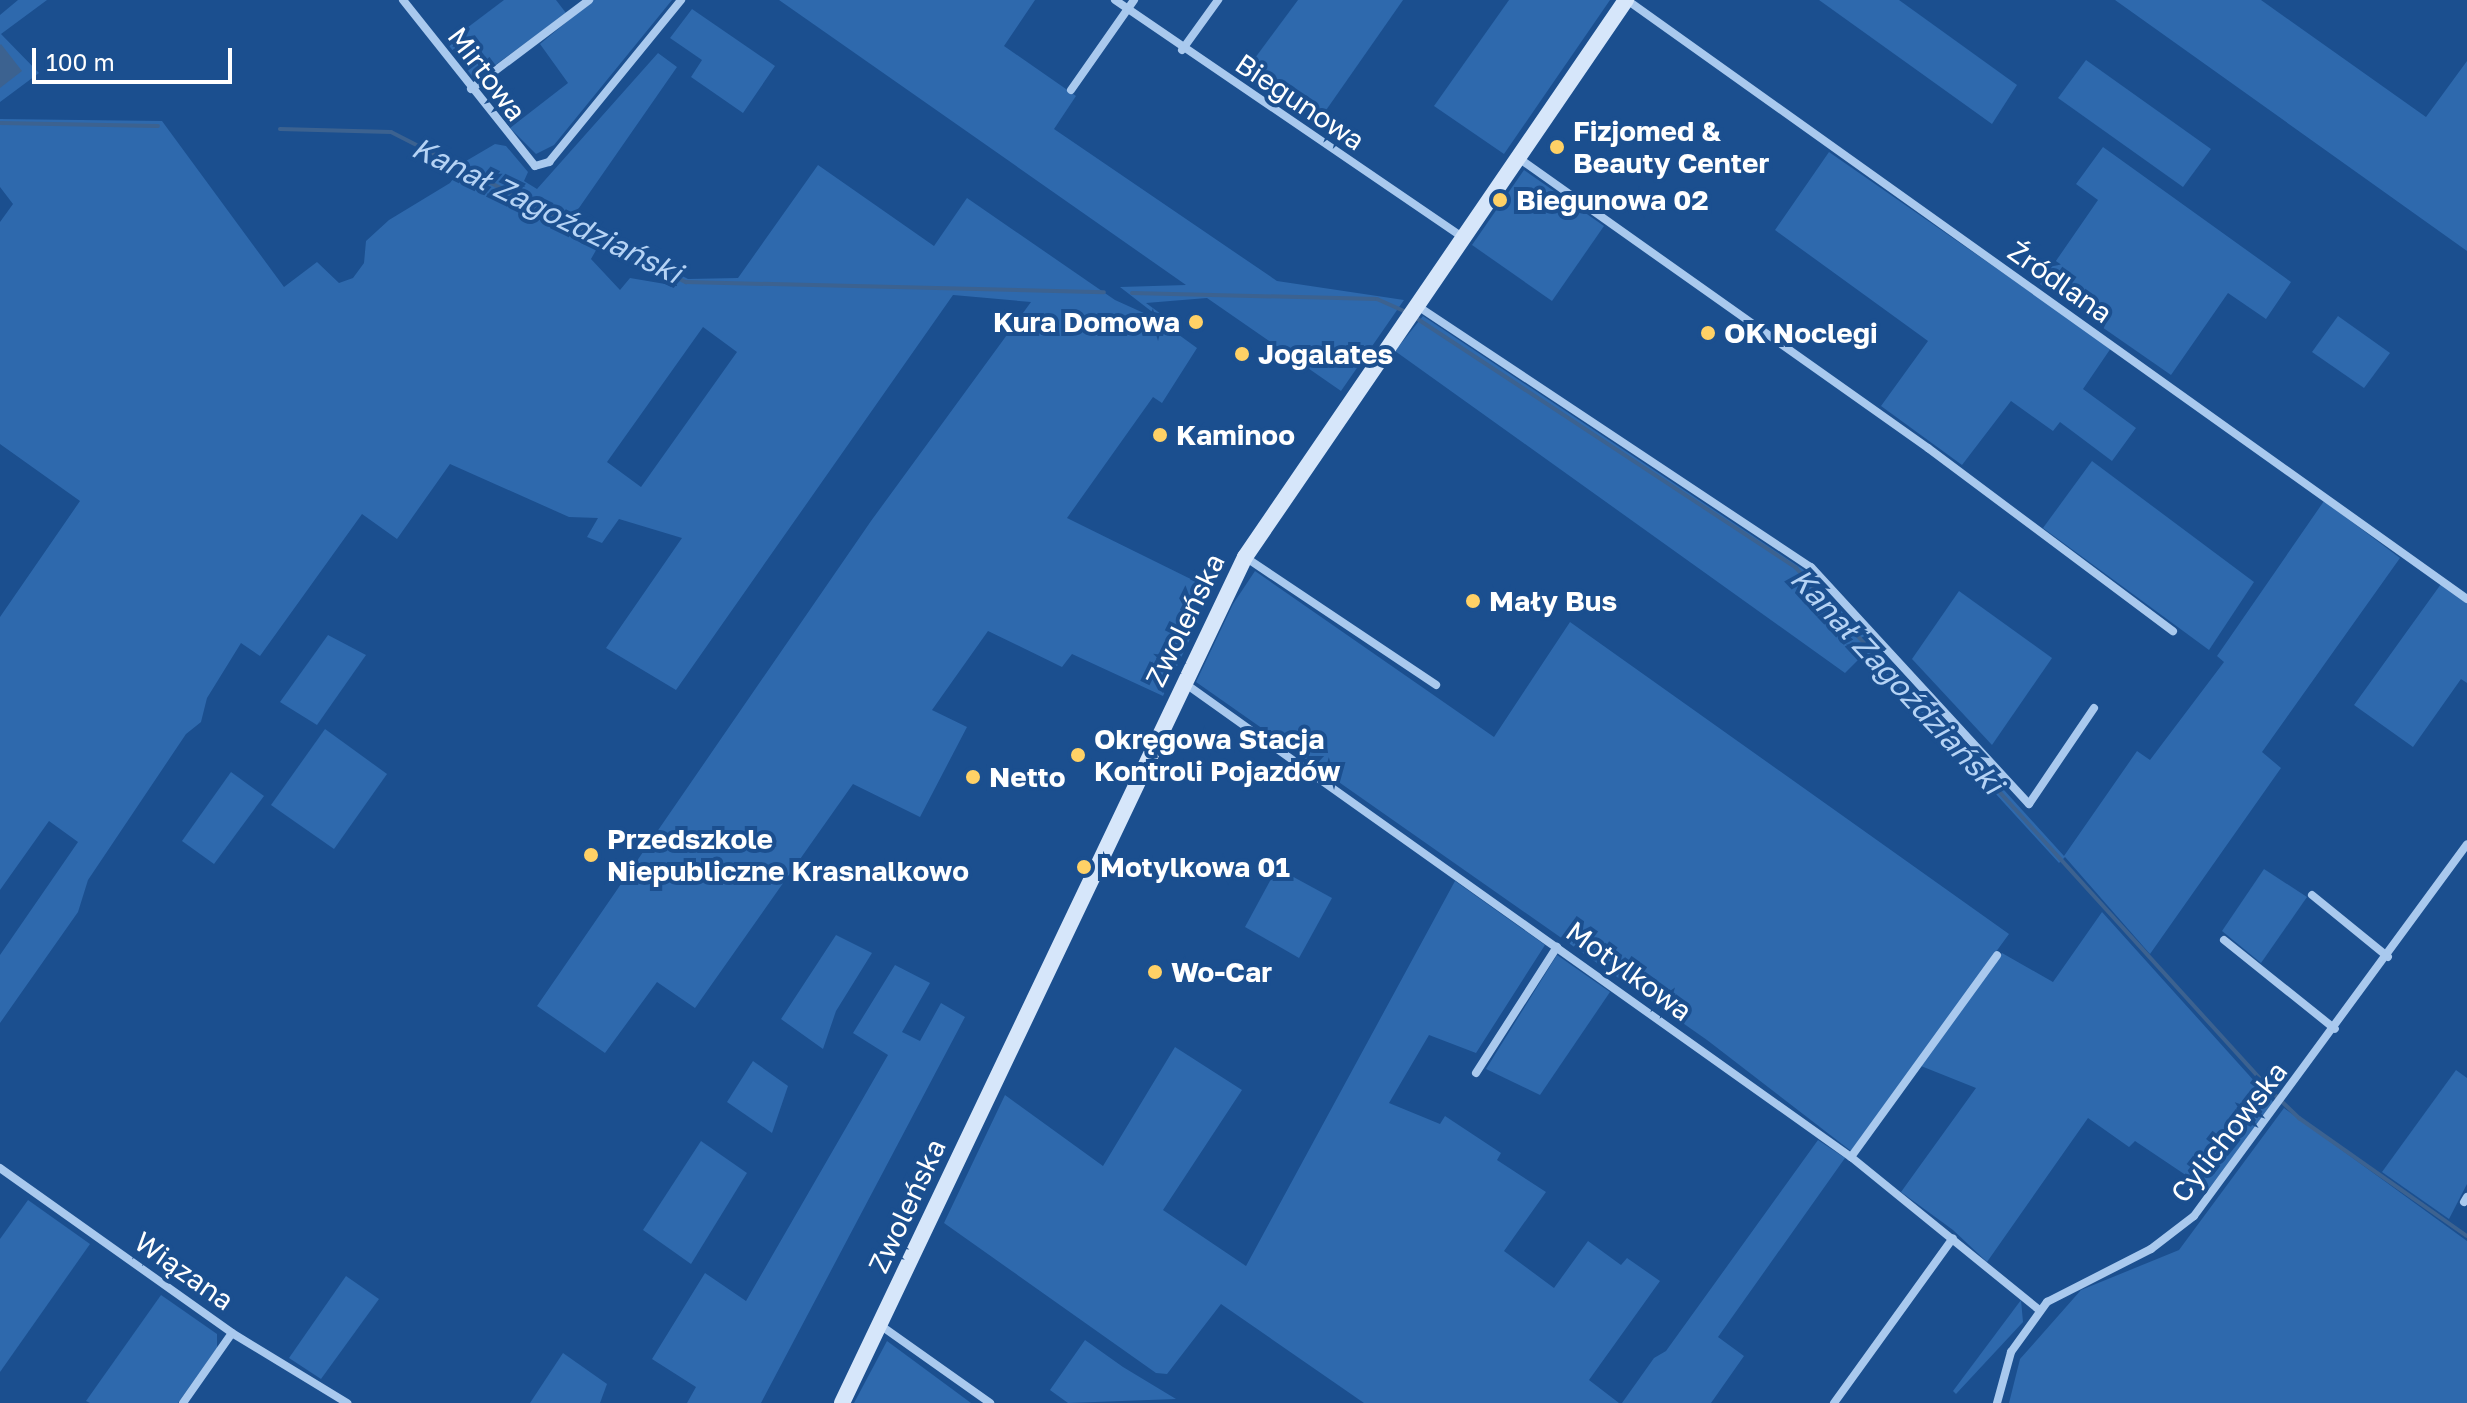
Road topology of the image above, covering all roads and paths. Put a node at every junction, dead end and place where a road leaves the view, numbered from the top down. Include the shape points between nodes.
1 (403, 0) edge
2 (589, 0) edge
3 (681, 0) edge
4 (1115, 0) edge
5 (1134, 0) edge
6 (1218, 0) edge
7 (1627, 0) edge
8 (1126, 11) junction
9 (1182, 50) junction
10 (471, 89) junction
11 (1071, 90) dead end
12 (1517, 157) junction
13 (1462, 237) junction
14 (1410, 311) junction
15 (1245, 557) junction
16 (2467, 599) edge
17 (2173, 631) dead end
18 (1182, 682) junction
19 (1436, 685) dead end
20 (2094, 708) dead end
21 (2467, 844) edge
22 (2312, 895) dead end
23 (2224, 940) dead end
24 (1557, 947) junction
25 (1997, 955) dead end
26 (2388, 957) junction
27 (2335, 1029) junction
28 (1476, 1073) dead end
29 (1851, 1157) junction
30 (0, 1168) edge
31 (1953, 1238) junction
32 (2039, 1310) junction
33 (879, 1325) junction
34 (232, 1333) junction
35 (183, 1403) edge
36 (347, 1403) edge
37 (842, 1403) edge
38 (990, 1403) edge
39 (1834, 1403) edge
40 (1997, 1403) edge

1 - 10 street, Mirtowa
2 - 10 street
3 - 10 street, Mirtowa via 542,166 530,164
4 - 8 street, Biegunowa
5 - 8 street
6 - 9 street
7 - 12 street, Zwoleńska
7 - 16 street, Źródlana
8 - 9 street, Biegunowa
8 - 11 street
9 - 13 street, Biegunowa
12 - 13 street, Zwoleńska
12 - 17 street via 1915,439
13 - 14 street, Zwoleńska
14 - 15 street, Zwoleńska
14 - 20 street via 1811,567 2029,804
15 - 18 street, Zwoleńska
15 - 19 street
18 - 24 street, Motylkowa
18 - 33 street, Zwoleńska
21 - 26 street, Cylichowska
22 - 26 street
23 - 27 street
24 - 28 street
24 - 29 street, Motylkowa
25 - 29 street
26 - 27 street, Cylichowska
27 - 32 street, Cylichowska via 2178,1231 2072,1286
29 - 31 street, Motylkowa
30 - 34 street, Wiązana
31 - 32 street, Motylkowa
31 - 39 street
32 - 40 street, Cylichowska via 2011,1352
33 - 37 street, Zwoleńska
33 - 38 street
34 - 35 street
34 - 36 street, Wiązana

